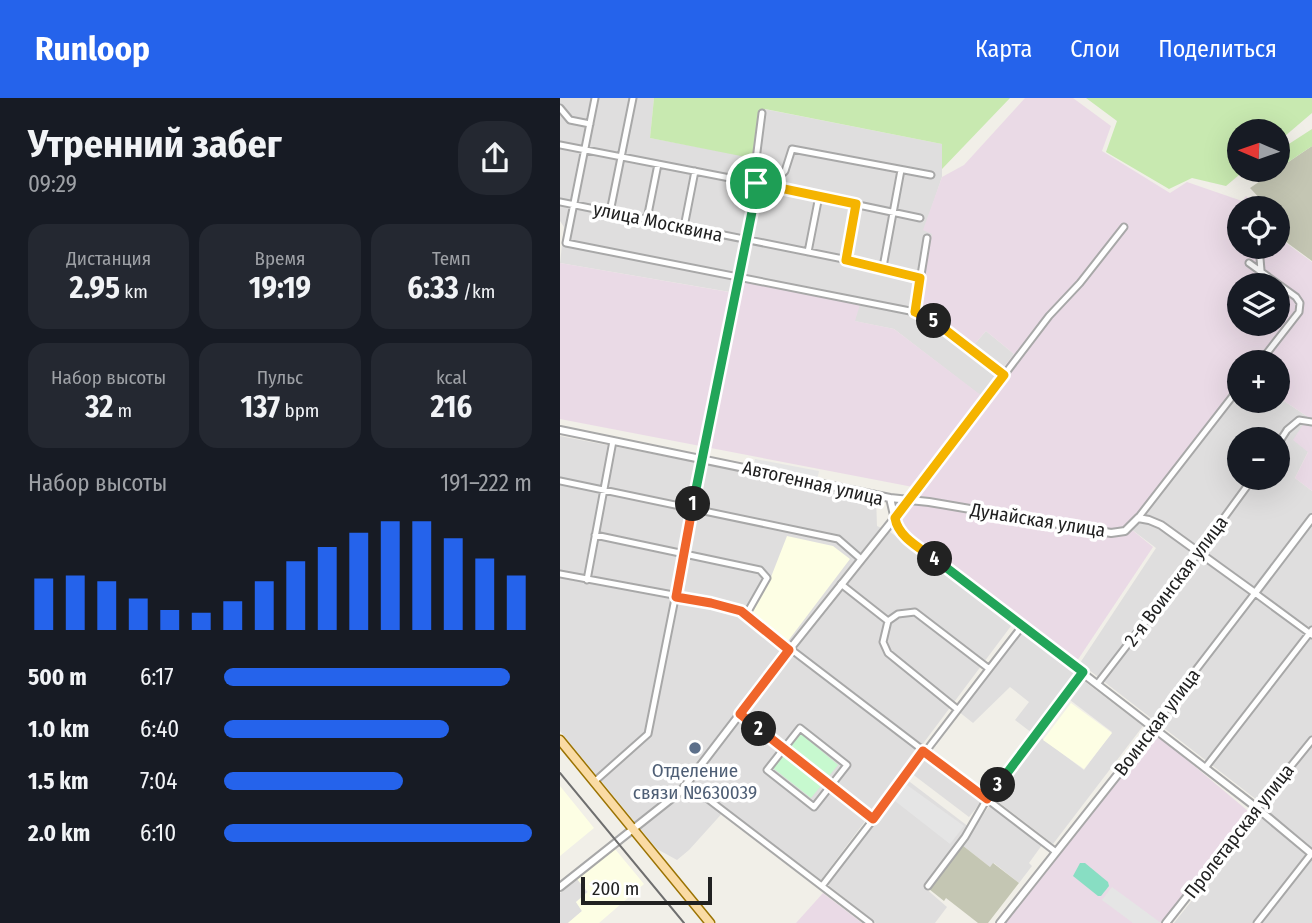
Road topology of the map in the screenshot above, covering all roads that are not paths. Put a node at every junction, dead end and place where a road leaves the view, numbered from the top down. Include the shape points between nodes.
1 (595, 98) edge
2 (633, 98) edge
3 (560, 108) edge
4 (762, 113) dead end
5 (590, 124) junction
6 (560, 145) edge
7 (585, 150) junction
8 (621, 157) junction
9 (659, 164) junction
10 (901, 170) junction
11 (695, 171) junction
12 (930, 175) dead end
13 (756, 183) junction
14 (770, 186) junction
15 (819, 196) junction
16 (560, 202) edge
17 (856, 204) junction
18 (573, 205) junction
19 (610, 212) junction
20 (894, 212) junction
21 (920, 218) dead end
22 (648, 219) junction
23 (684, 227) junction
24 (1124, 227) dead end
25 (927, 238) dead end
26 (746, 240) junction
27 (808, 252) junction
28 (1260, 259) edge
29 (846, 260) junction
30 (1249, 263) dead end
31 (883, 267) junction
32 (1261, 270) junction
33 (738, 278) junction
34 (920, 278) junction
35 (915, 312) junction
36 (1270, 350) edge
37 (1004, 375) junction
38 (1227, 403) edge
39 (1312, 422) edge
40 (1290, 428) edge
41 (560, 430) edge
42 (613, 441) junction
43 (703, 460) junction
44 (560, 481) edge
45 (604, 490) junction
46 (1244, 490) edge
47 (890, 498) junction
48 (909, 500) junction
49 (693, 508) junction
50 (895, 518) junction
51 (1138, 518) junction
52 (1312, 518) edge
53 (595, 535) junction
54 (1199, 552) junction
55 (684, 553) junction
56 (861, 559) junction
57 (560, 575) edge
58 (587, 580) junction
59 (841, 584) junction
60 (1255, 593) junction
61 (676, 597) junction
62 (746, 615) junction
63 (888, 621) junction
64 (1023, 625) junction
65 (1311, 632) edge
66 (789, 650) junction
67 (988, 668) junction
68 (1083, 672) junction
69 (1098, 683) junction
70 (957, 709) junction
71 (740, 714) junction
72 (1152, 727) junction
73 (560, 740) edge
74 (1312, 740) edge
75 (784, 748) junction
76 (923, 751) junction
77 (1205, 768) junction
78 (594, 782) junction
79 (687, 783) junction
80 (831, 786) junction
81 (987, 799) junction
82 (1257, 808) junction
83 (873, 819) junction
84 (633, 829) junction
85 (1056, 852) junction
86 (1312, 853) edge
87 (822, 886) junction
88 (928, 886) dead end
89 (560, 887) edge
90 (710, 923) edge
91 (870, 923) edge
92 (1000, 923) edge
93 (1166, 923) edge
94 (1258, 923) edge

1 - 5 street
2 - 8 street
3 - 5 street via 570,120
4 - 13 street
5 - 7 street
6 - 7 street
7 - 8 street
7 - 18 street
8 - 9 street
8 - 19 street
9 - 11 street
9 - 22 street
10 - 12 street
10 - 14 street via 792,149 785,171
10 - 20 street
11 - 13 street
11 - 23 street
13 - 14 street
13 - 26 street
14 - 15 street
15 - 17 street
15 - 27 street
16 - 18 street, улица Москвина
17 - 20 street
17 - 29 street
18 - 19 street, улица Москвина
18 - 33 street via 566,243
19 - 22 street, улица Москвина
20 - 21 street
20 - 31 street
22 - 23 street, улица Москвина
23 - 26 street, улица Москвина
24 - 37 street
25 - 34 street
26 - 27 street, улица Москвина
26 - 33 street
27 - 29 street, улица Москвина
28 - 32 street
29 - 31 street, улица Москвина
30 - 32 street
31 - 34 street, улица Москвина
32 - 36 street via 1300,303 1299,312
33 - 35 street
33 - 43 street
34 - 35 street
35 - 37 street via 942,326
37 - 48 street
38 - 51 street
39 - 40 street via 1299,420
41 - 42 street, Автогенная улица
42 - 43 street, Автогенная улица
42 - 45 street
43 - 47 street, Автогенная улица
43 - 49 street
44 - 45 street
45 - 49 street
45 - 53 street
46 - 54 street, 2-я Воинская улица
47 - 48 street, Дунайская улица
47 - 50 street, Автогенная улица
48 - 50 street
48 - 51 street, Дунайская улица via 1097,532 1125,531
49 - 55 street
49 - 56 street via 838,538
50 - 56 street
50 - 64 street, Автогенная улица via 904,535
51 - 54 street via 1161,525
52 - 60 street, Воинская улица
53 - 55 street
53 - 58 street
54 - 60 street
54 - 69 street, 2-я Воинская улица
55 - 61 street
55 - 62 street via 764,572 767,578
56 - 59 street
57 - 58 street
58 - 61 street
59 - 63 street
59 - 66 street
60 - 65 street
60 - 72 street, Воинская улица
61 - 62 street
61 - 78 street via 648,734
62 - 66 street
63 - 67 street via 915,612
63 - 70 street via 884,642 888,653
64 - 67 street
64 - 68 street, Автогенная улица
65 - 77 street
66 - 71 street
66 - 76 street
67 - 70 street
68 - 69 street, Автогенная улица
68 - 81 street
69 - 72 street, Автогенная улица
70 - 76 street
71 - 75 street
71 - 79 street
72 - 77 street, Автогенная улица
72 - 85 street, Воинская улица
73 - 78 main road
74 - 82 street, Пролетарская улица
75 - 80 street
75 - 80 street via 800,728 847,765
75 - 80 street via 767,770 814,807
76 - 81 street
76 - 83 street
77 - 82 street, Автогенная улица
78 - 84 main road
79 - 84 street
79 - 87 street
80 - 83 street
81 - 85 street
81 - 88 street
82 - 86 street, Автогенная улица
82 - 93 street, Пролетарская улица
83 - 87 street
84 - 89 street
84 - 90 main road
85 - 92 street, Воинская улица
86 - 94 street
87 - 91 street

